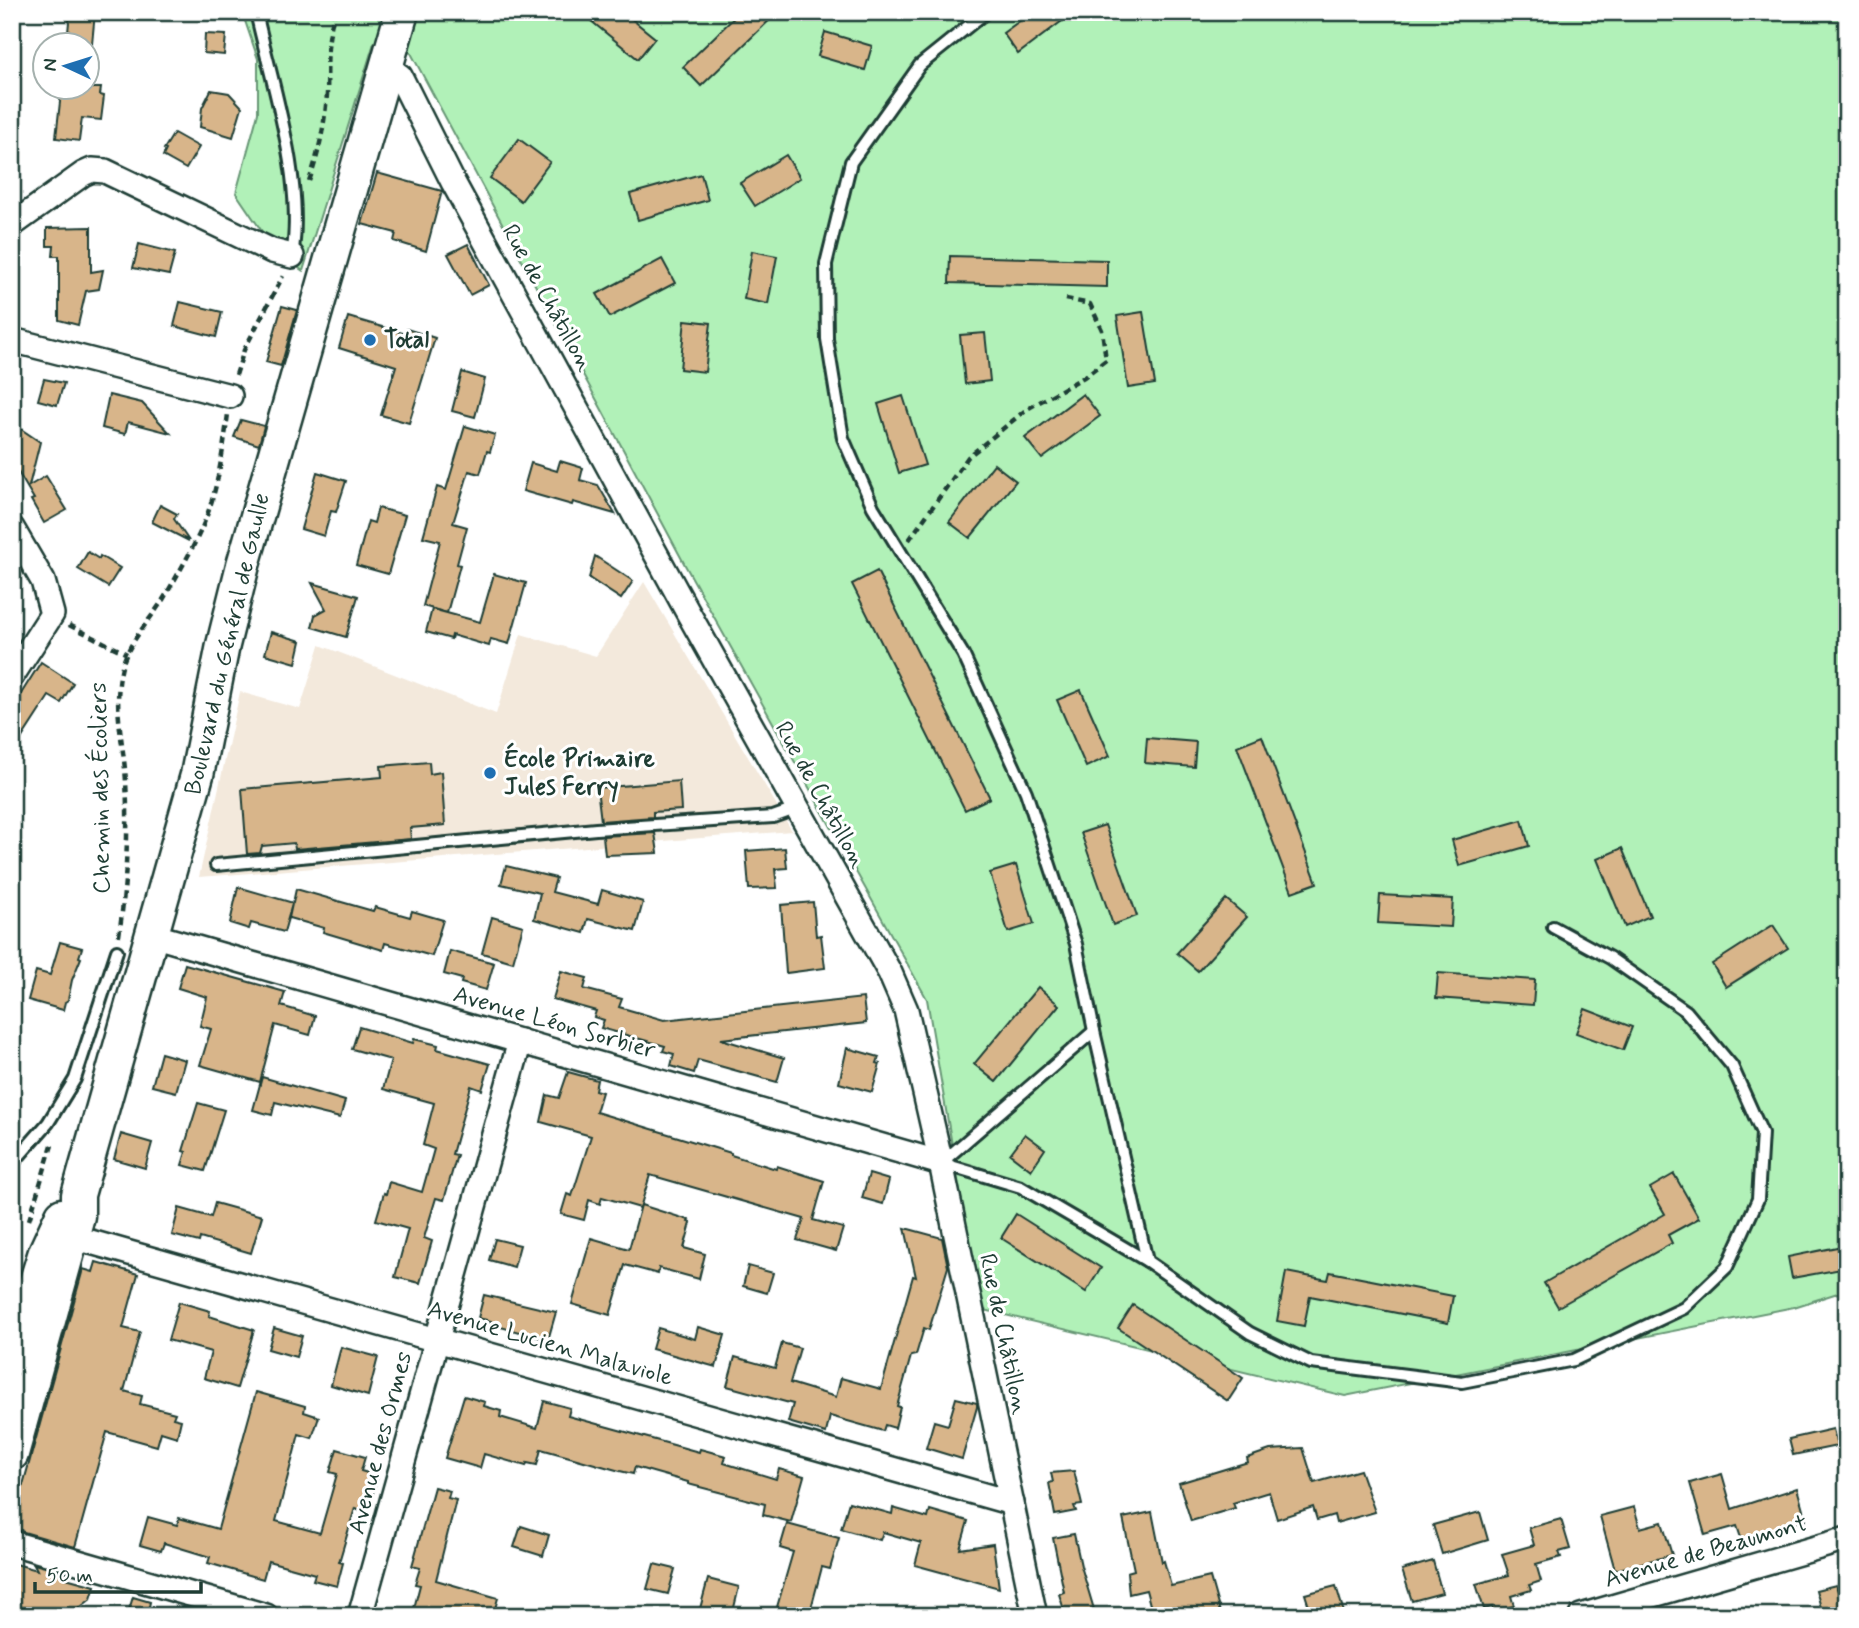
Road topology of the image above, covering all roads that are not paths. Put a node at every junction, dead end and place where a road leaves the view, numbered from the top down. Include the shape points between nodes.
1 (256, 12) edge
2 (402, 12) edge
3 (986, 12) edge
4 (386, 67) junction
5 (12, 225) edge
6 (292, 256) joint
7 (12, 340) edge
8 (230, 396) road end
9 (12, 528) edge
10 (12, 676) edge
11 (797, 808) junction
12 (216, 865) dead end
13 (1553, 927) dead end
14 (152, 935) junction
15 (117, 951) road end
16 (1094, 1031) junction
17 (520, 1041) junction
18 (941, 1163) junction
19 (12, 1164) edge
20 (78, 1195) junction
21 (73, 1237) junction
22 (1147, 1261) junction
23 (17, 1324) edge
24 (437, 1339) junction
25 (12, 1358) edge
26 (15, 1407) edge
27 (12, 1454) edge
28 (1012, 1503) junction
29 (1847, 1539) edge
30 (12, 1543) edge
31 (266, 1616) edge
32 (360, 1616) edge
33 (1035, 1616) edge
34 (1581, 1616) edge

1 - 6 lane via 289,157 295,222
2 - 4 main road, Boulevard du Général de Gaulle
3 - 16 lane via 920,65 851,162 826,264 827,338 843,438 873,507 963,654 1026,792 1076,944
4 - 11 street, Rue de Châtillon via 400,76 453,182
4 - 14 main road, Boulevard du Général de Gaulle via 236,589 197,775
5 - 6 street via 83,174 105,171 272,251
7 - 8 street
9 - 10 street via 43,581 52,614
11 - 12 lane via 773,817
11 - 18 street, Rue de Châtillon via 906,1010
13 - 22 lane via 1610,958 1686,1011 1732,1066 1762,1133 1758,1199 1727,1266 1684,1308 1574,1360 1462,1382 1311,1363 1251,1334
14 - 17 street, Avenue Léon Sorbier
14 - 20 main road, Boulevard du Général de Gaulle
15 - 19 lane via 75,1079 48,1123
16 - 18 lane
16 - 22 lane
17 - 18 street, Avenue Léon Sorbier
17 - 24 street, Avenue des Ormes
18 - 22 lane via 1021,1187
18 - 28 street, Rue de Châtillon
20 - 21 main road, Boulevard du Général de Gaulle
20 - 23 main road, Boulevard du Général de Gaulle via 58,1222
21 - 24 street, Avenue Lucien Malaviole
21 - 26 main road, Boulevard du Général de Gaulle
23 - 25 main road, Boulevard du Général de Gaulle
23 - 26 street via 32,1328
24 - 28 street, Avenue Lucien Malaviole
24 - 32 street, Avenue des Ormes
26 - 27 main road, Boulevard du Général de Gaulle
28 - 33 street, Rue de Châtillon
29 - 34 street, Avenue de Beaumont
30 - 31 street

